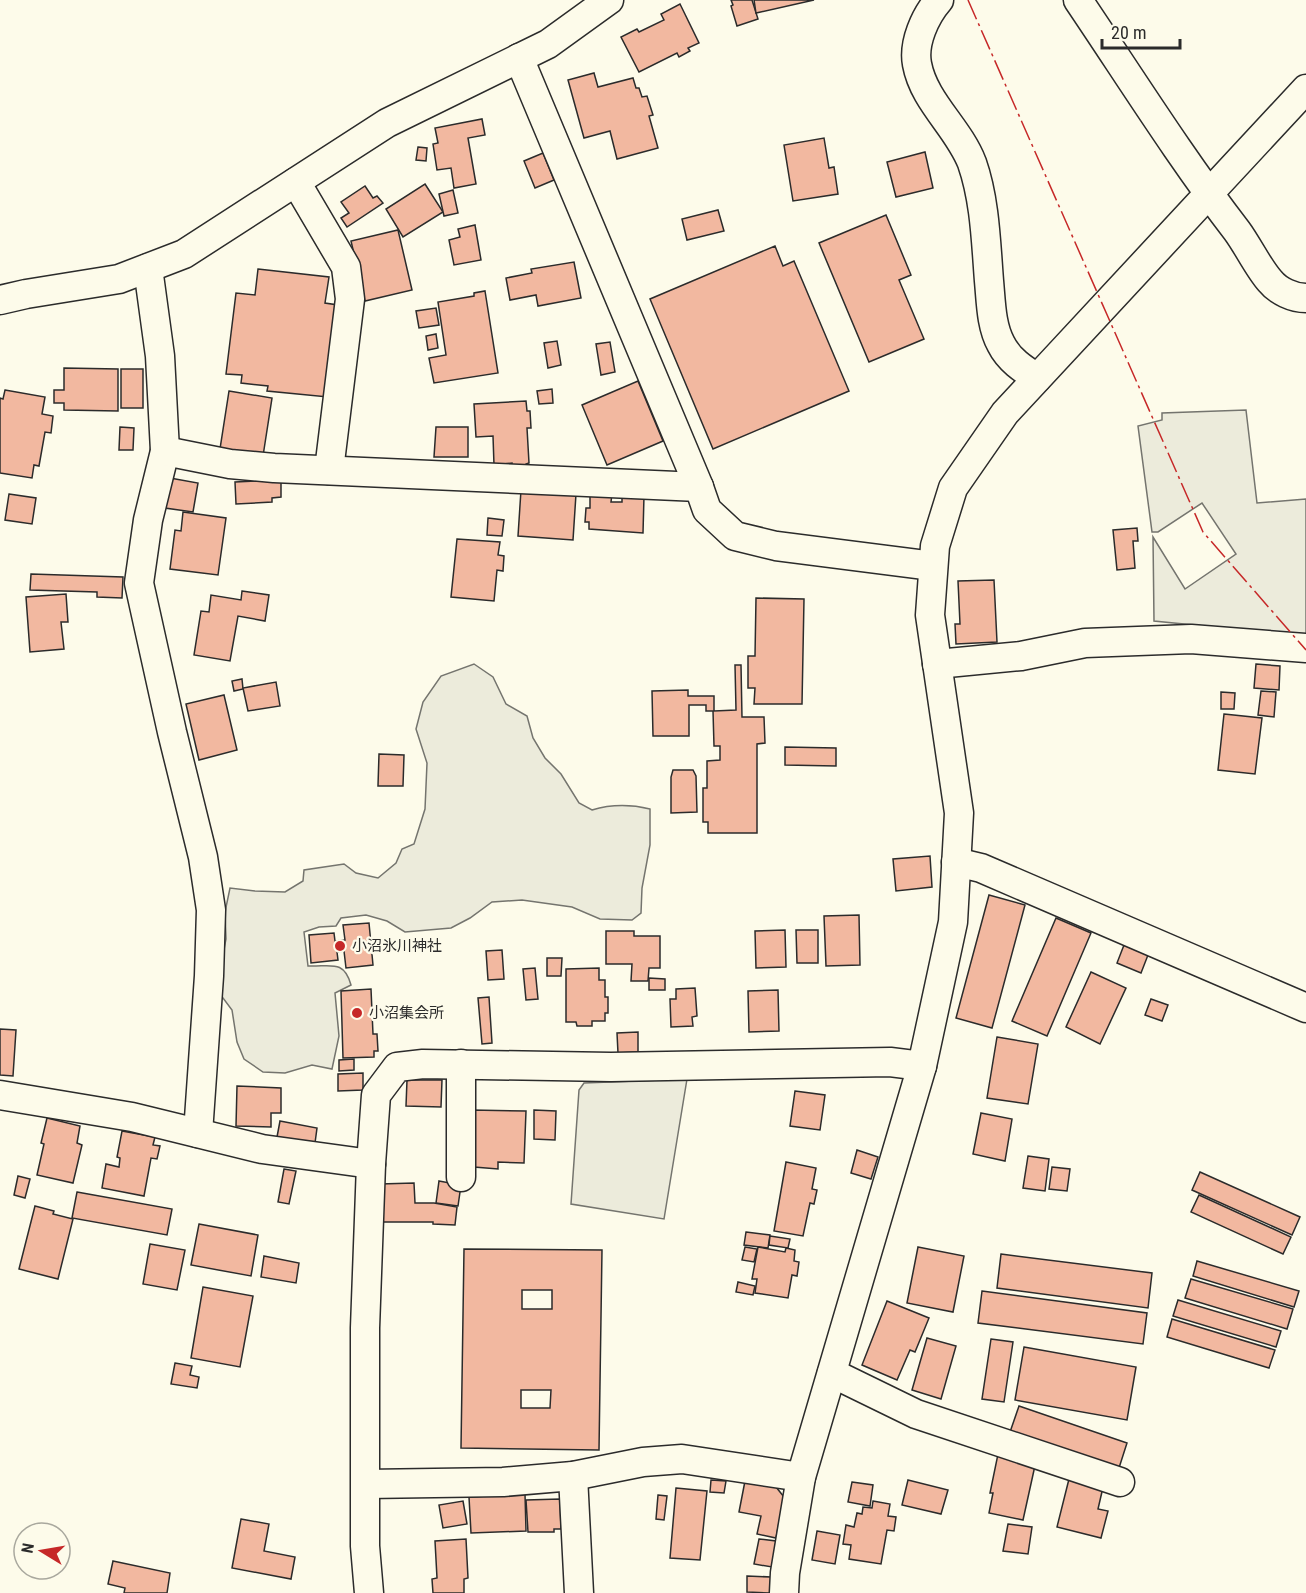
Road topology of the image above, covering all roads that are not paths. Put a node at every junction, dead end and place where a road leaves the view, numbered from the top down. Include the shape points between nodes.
1 (609, 0) edge
2 (939, 0) edge
3 (1078, 0) edge
4 (519, 58) junction
5 (1306, 88) edge
6 (296, 182) junction
7 (1208, 194) junction
8 (148, 268) junction
9 (1306, 298) edge
10 (0, 300) edge
11 (1037, 378) junction
12 (165, 451) junction
13 (329, 470) junction
14 (699, 487) junction
15 (933, 566) junction
16 (1306, 648) edge
17 (937, 664) junction
18 (956, 862) junction
19 (1306, 1008) edge
20 (461, 1064) junction
21 (922, 1066) junction
22 (0, 1095) edge
23 (198, 1133) junction
24 (371, 1164) junction
25 (461, 1177) dead end
26 (832, 1373) junction
27 (573, 1476) junction
28 (801, 1477) junction
29 (1120, 1482) dead end
30 (366, 1484) junction
31 (369, 1593) edge
32 (579, 1593) edge
33 (784, 1593) edge

1 - 4 street via 548,44
2 - 11 street via 925,21 916,61 928,94 963,144 972,164 985,233 993,322 1000,344 1014,363
3 - 7 street
4 - 6 street via 387,123
4 - 14 street
5 - 7 street
6 - 8 street via 184,254
6 - 13 street via 346,267 350,299
7 - 9 street via 1270,281 1285,293
7 - 11 street
8 - 10 street via 119,279
8 - 12 street via 160,356
11 - 15 street via 1005,413 953,488 935,546
12 - 13 street via 230,464
12 - 23 street via 148,520 139,583 203,857 211,910
13 - 14 street
14 - 15 street via 707,510 735,536 776,546
15 - 17 street via 930,615
16 - 17 street via 1191,639 1096,642 1021,656
17 - 18 street via 958,813
18 - 19 street via 981,868
18 - 21 street via 953,922
20 - 21 street via 611,1067 890,1062
20 - 24 street via 397,1067 376,1095
20 - 25 street
21 - 26 street
22 - 23 street via 132,1117
23 - 24 street via 262,1149
24 - 30 street via 365,1328
26 - 28 street
26 - 29 street via 916,1414
27 - 28 street via 643,1462 682,1459
27 - 30 street via 502,1482
27 - 32 street
28 - 33 street
30 - 31 street

